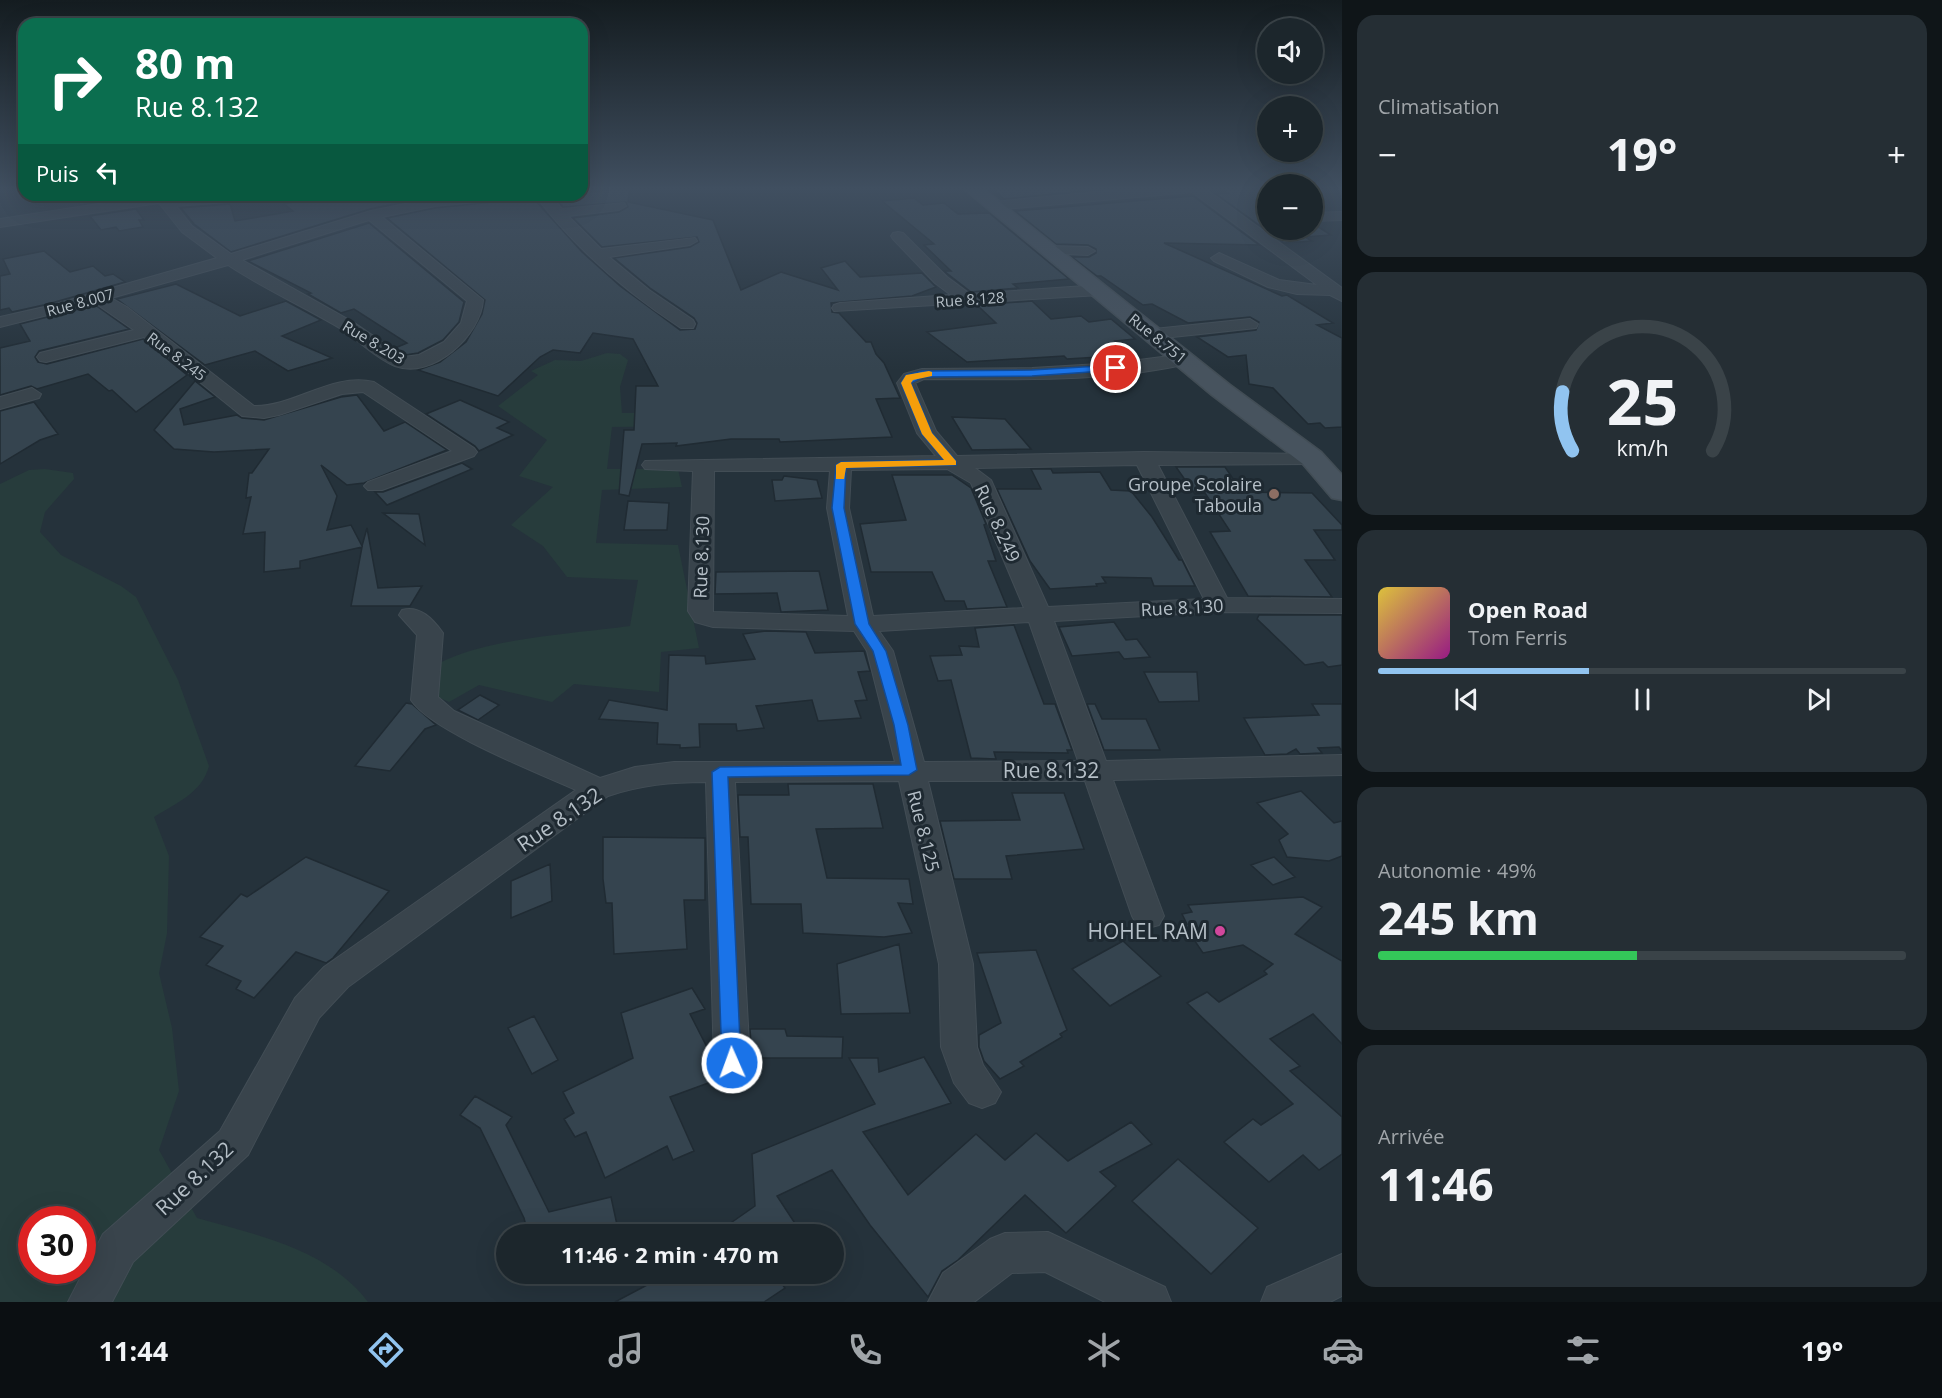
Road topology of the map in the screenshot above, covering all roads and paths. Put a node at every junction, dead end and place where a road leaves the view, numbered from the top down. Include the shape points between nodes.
1 (212, 248) edge
2 (266, 248) edge
3 (412, 248) edge
4 (592, 248) edge
5 (643, 248) edge
6 (909, 248) edge
7 (1045, 248) edge
8 (1276, 248) edge
9 (1048, 250) junction
10 (1088, 251) dead end
11 (599, 254) junction
12 (1219, 258) dead end
13 (227, 260) junction
14 (1100, 290) junction
15 (1338, 293) edge
16 (97, 297) junction
17 (966, 299) junction
18 (840, 308) dead end
19 (0, 322) edge
20 (687, 324) dead end
21 (1250, 324) dead end
22 (145, 332) junction
23 (1154, 334) junction
24 (46, 357) dead end
25 (1185, 359) junction
26 (32, 394) dead end
27 (0, 403) edge
28 (1144, 458) junction
29 (1312, 458) junction
30 (952, 463) junction
31 (652, 465) dead end
32 (704, 465) junction
33 (841, 465) junction
34 (375, 486) dead end
35 (1342, 492) edge
36 (1219, 605) junction
37 (1342, 606) edge
38 (411, 615) dead end
39 (1039, 615) junction
40 (862, 624) junction
41 (1342, 765) edge
42 (909, 770) junction
43 (1096, 771) junction
44 (720, 772) junction
45 (598, 789) junction
46 (1148, 916) dead end
47 (732, 1063) dead end
48 (982, 1092) dead end
49 (1342, 1275) edge
50 (89, 1302) edge
51 (949, 1302) edge
52 (1150, 1302) edge
53 (1282, 1302) edge

1 - 13 street
2 - 13 street, Rue 8.007
3 - 13 street, Rue 8.203 via 475,300 476,311 468,327 430,360 410,364 400,362 341,322
4 - 11 street
5 - 11 street
6 - 17 street
7 - 9 main road, Rue 8.751
8 - 15 street
9 - 10 street
9 - 14 main road, Rue 8.751
11 - 20 street
12 - 15 street via 1274,284
13 - 16 street, Rue 8.007
14 - 17 street, Rue 8.128
14 - 23 main road, Rue 8.751
16 - 19 street, Rue 8.007
16 - 22 street, Rue 8.245
17 - 18 street, Rue 8.128
21 - 23 street
22 - 24 street
22 - 34 street, Rue 8.245 via 249,412 367,386 467,452
23 - 25 main road, Rue 8.751
25 - 29 main road, Rue 8.751
25 - 30 street, Rue 8.249 via 1116,368 922,374 909,378 906,383 927,434
26 - 27 street
28 - 29 street
28 - 30 street
28 - 36 street
29 - 35 main road, Rue 8.751
30 - 33 street
30 - 39 street, Rue 8.249 via 980,480
31 - 32 street
32 - 33 street
32 - 40 street, Rue 8.130 via 700,611 704,617
33 - 40 street, Rue 8.125 via 838,508
36 - 37 street, Rue 8.130
36 - 39 street, Rue 8.130
38 - 45 street via 430,633 424,700 444,717
39 - 40 street, Rue 8.130
39 - 43 street, Rue 8.249
40 - 42 street, Rue 8.125 via 880,651
41 - 43 street, Rue 8.132
42 - 43 street, Rue 8.132
42 - 44 street, Rue 8.132
42 - 48 street, Rue 8.125 via 956,964 959,1047 967,1072
43 - 46 street, Rue 8.249
44 - 45 street, Rue 8.132 via 635,777
44 - 47 street
45 - 50 street, Rue 8.132 via 336,977 307,1008 234,1143 118,1248
49 - 53 street
51 - 52 street via 958,1288 1005,1253 1048,1252

